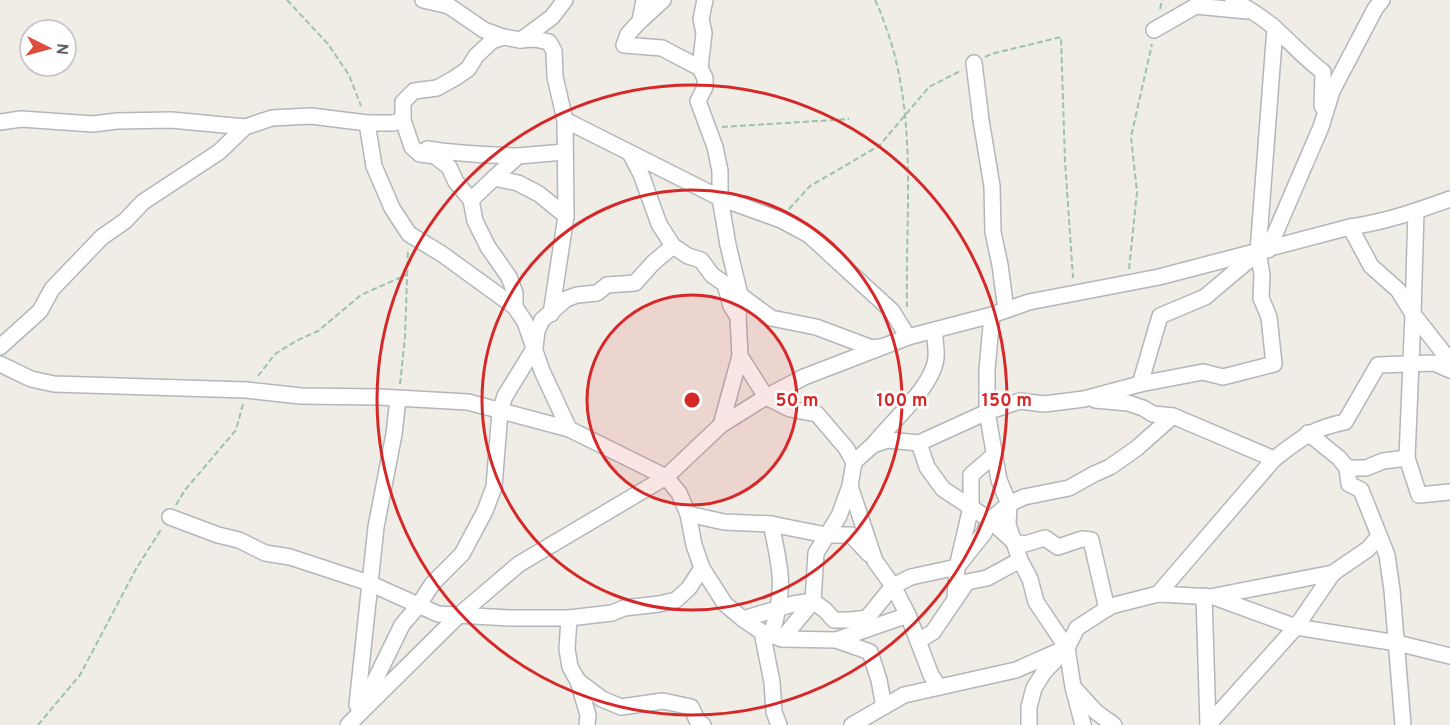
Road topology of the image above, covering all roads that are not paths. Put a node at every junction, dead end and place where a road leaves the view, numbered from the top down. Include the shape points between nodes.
1 (423, 0) edge
2 (565, 0) edge
3 (644, 0) edge
4 (663, 0) edge
5 (705, 0) edge
6 (1233, 0) edge
7 (1382, 0) edge
8 (1254, 12) junction
9 (640, 21) junction
10 (1275, 28) junction
11 (1154, 30) road end
12 (503, 37) junction
13 (520, 40) junction
14 (974, 63) road end
15 (700, 68) junction
16 (403, 120) junction
17 (564, 120) junction
18 (0, 122) edge
19 (367, 123) junction
20 (245, 127) junction
21 (1321, 127) junction
22 (412, 147) junction
23 (564, 152) junction
24 (630, 153) junction
25 (518, 156) junction
26 (494, 177) junction
27 (720, 198) junction
28 (1450, 199) edge
29 (471, 200) junction
30 (1416, 212) junction
31 (566, 216) junction
32 (1350, 227) junction
33 (673, 246) junction
34 (1263, 251) junction
35 (740, 294) junction
36 (515, 307) junction
37 (999, 312) junction
38 (550, 314) junction
39 (1413, 314) junction
40 (738, 317) junction
41 (935, 330) junction
42 (908, 337) junction
43 (884, 346) junction
44 (0, 347) edge
45 (535, 347) junction
46 (740, 356) junction
47 (1450, 360) edge
48 (0, 364) edge
49 (1412, 364) junction
50 (1450, 370) edge
51 (1140, 384) junction
52 (766, 397) junction
53 (398, 399) junction
54 (1084, 399) junction
55 (500, 411) junction
56 (987, 412) junction
57 (1173, 416) junction
58 (721, 425) junction
59 (569, 429) junction
60 (1308, 434) junction
61 (873, 444) junction
62 (919, 444) junction
63 (994, 455) junction
64 (1407, 458) junction
65 (1274, 459) junction
66 (854, 462) junction
67 (1347, 468) junction
68 (666, 477) junction
69 (850, 486) junction
70 (1450, 492) edge
71 (1009, 504) junction
72 (971, 507) junction
73 (688, 514) junction
74 (170, 517) road end
75 (990, 520) junction
76 (771, 525) junction
77 (826, 535) junction
78 (1379, 536) junction
79 (1014, 542) junction
80 (1020, 560) junction
81 (875, 561) junction
82 (957, 567) junction
83 (702, 568) junction
84 (1333, 573) junction
85 (369, 583) junction
86 (893, 586) junction
87 (1158, 594) junction
88 (1209, 596) junction
89 (955, 599) junction
90 (813, 601) junction
91 (418, 606) junction
92 (779, 609) junction
93 (1107, 609) junction
94 (908, 615) junction
95 (458, 616) junction
96 (569, 618) junction
97 (742, 620) junction
98 (1296, 627) junction
99 (772, 636) junction
100 (836, 640) junction
101 (918, 641) junction
102 (1397, 643) junction
103 (1067, 648) junction
104 (1450, 656) edge
105 (578, 681) junction
106 (939, 687) junction
107 (1072, 687) junction
108 (884, 707) junction
109 (352, 723) edge
110 (587, 725) edge
111 (704, 725) edge
112 (779, 725) edge
113 (852, 725) edge
114 (1029, 725) edge
115 (1083, 725) edge
116 (1114, 725) edge
117 (1208, 725) edge
118 (1403, 725) edge

1 - 12 street via 449,6 484,30
2 - 13 street via 552,17
3 - 9 street
4 - 9 street
5 - 15 street
6 - 8 street
7 - 21 street via 1332,91
8 - 10 street
8 - 11 street via 1196,6
9 - 15 street via 624,45 662,48
10 - 21 street via 1323,72
10 - 34 street
12 - 13 street
12 - 16 street via 492,41 455,78 437,88 414,90 403,102
13 - 17 street via 549,42 554,51
14 - 37 street via 1000,265
15 - 27 street via 705,87 698,101 715,147
16 - 19 street
16 - 22 street
17 - 23 street
17 - 24 street
18 - 20 street via 21,119 93,124 171,120
19 - 20 street via 311,116 272,118
19 - 36 street via 374,166 392,208 409,234
20 - 44 street via 219,152 143,202 102,237 52,289 40,311
21 - 34 street
22 - 25 street
22 - 29 street via 420,154 435,156 448,167
23 - 25 street
23 - 31 street
24 - 27 street
24 - 33 street via 659,224
25 - 26 street
26 - 29 street
26 - 31 street via 539,194
27 - 35 street
27 - 42 street via 781,220 809,235 892,311
28 - 30 street
29 - 36 street via 475,221 509,278
30 - 32 street
30 - 39 street
31 - 38 street
32 - 34 street
32 - 39 street via 1371,266 1398,290
33 - 38 street via 635,283 607,285 597,293 566,299
33 - 40 street via 701,260 725,284
34 - 37 street
34 - 51 street via 1205,297 1160,316
34 - 51 street via 1261,298 1269,317 1274,364 1223,377 1203,372
35 - 40 street
35 - 43 street via 771,318 816,327 872,348
36 - 45 street
37 - 41 street
37 - 56 street via 987,369
38 - 45 street via 542,320
39 - 47 street
39 - 49 street
40 - 46 street
41 - 42 street
41 - 61 street via 936,358 921,391
42 - 43 street
43 - 52 street via 804,377
45 - 55 street
45 - 59 street
46 - 52 street
46 - 58 street
48 - 53 street via 31,379 54,384
49 - 50 street via 1434,363
49 - 60 street via 1378,365 1346,422
49 - 64 street
51 - 54 street
52 - 58 street
52 - 66 street via 790,410 817,414
53 - 55 street via 468,402
53 - 85 street
54 - 56 street via 1044,404 1020,401
54 - 57 street via 1128,403 1153,414
55 - 59 street
55 - 91 street via 494,487 485,511 462,554 433,583
56 - 62 street
56 - 63 street
57 - 65 street
57 - 71 street via 1110,467 1069,488
58 - 68 street
59 - 68 street
60 - 65 street
60 - 67 street
61 - 62 street via 888,440
61 - 66 street
62 - 72 street via 927,467 943,489
63 - 71 street
63 - 72 street via 971,475
64 - 67 street via 1366,468
64 - 70 street via 1419,495
65 - 87 street
66 - 69 street
67 - 78 street via 1349,484 1361,490
68 - 73 street
68 - 95 street via 519,564
69 - 77 street via 839,516
69 - 81 street
71 - 75 street
71 - 79 street via 1008,525
72 - 75 street
72 - 82 street
73 - 76 street via 724,522
73 - 83 street
74 - 85 street via 265,553 290,557
75 - 79 street
75 - 82 street
76 - 77 street
76 - 92 street via 782,577
77 - 81 street via 851,535
77 - 90 street via 816,554
78 - 84 street via 1368,549
78 - 102 street via 1387,555
79 - 80 street
79 - 93 street via 1025,544 1045,538 1058,547 1091,540
80 - 89 street via 987,578 967,582
80 - 103 street via 1036,602
81 - 86 street
82 - 86 street via 911,577
82 - 89 street
83 - 96 street via 676,600
83 - 97 street via 725,604
84 - 88 street
84 - 98 street
85 - 91 street
85 - 109 street via 362,675
86 - 90 street via 867,618 834,620
86 - 94 street
87 - 88 street
87 - 93 street
88 - 98 street
88 - 117 street
89 - 101 street via 933,632
90 - 92 street
90 - 99 street
91 - 95 street
91 - 109 street via 402,625
92 - 97 street
92 - 99 street
93 - 103 street via 1077,628
94 - 100 street
94 - 101 street
95 - 96 street
95 - 109 street
96 - 105 street via 567,649 570,667
97 - 99 street
98 - 102 street
98 - 117 street
99 - 100 street
99 - 112 street via 774,712
100 - 108 street via 870,652
101 - 106 street
102 - 104 street
102 - 118 street
103 - 106 street via 1016,670
103 - 107 street
103 - 114 street via 1034,688
105 - 110 street
105 - 111 street via 621,707 663,701 691,707 698,722
106 - 108 street via 904,695
107 - 115 street
107 - 116 street
108 - 113 street

